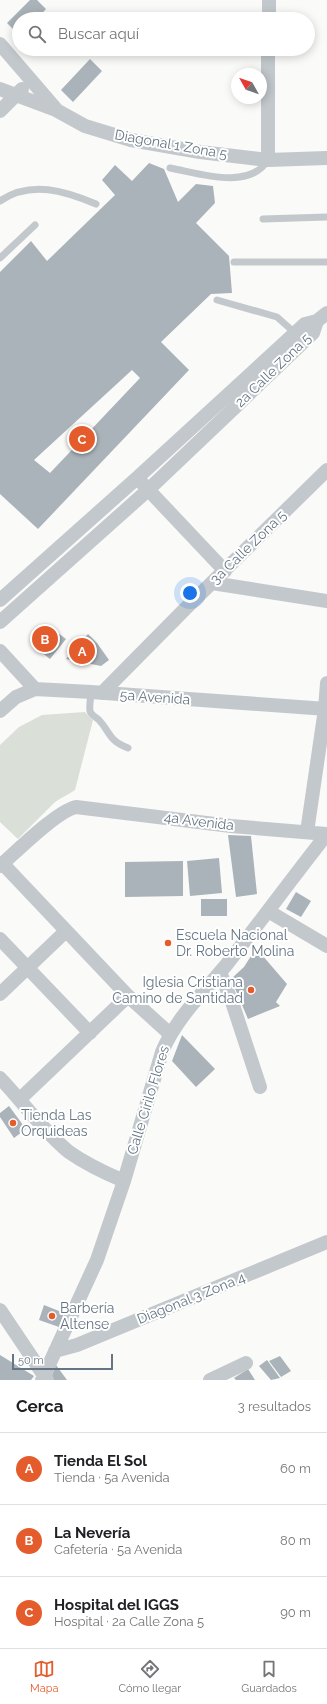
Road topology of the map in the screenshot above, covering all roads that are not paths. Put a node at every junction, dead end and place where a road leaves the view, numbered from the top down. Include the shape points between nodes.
1 (269, 0) edge
2 (268, 12) edge
3 (0, 44) edge
4 (268, 56) edge
5 (29, 78) junction
6 (0, 89) edge
7 (16, 95) junction
8 (56, 110) junction
9 (0, 111) edge
10 (327, 158) edge
11 (268, 160) junction
12 (170, 168) dead end
13 (0, 201) edge
14 (96, 204) dead end
15 (327, 217) edge
16 (263, 219) dead end
17 (35, 225) dead end
18 (0, 258) edge
19 (234, 262) dead end
20 (327, 262) edge
21 (218, 300) dead end
22 (322, 317) edge
23 (295, 333) junction
24 (327, 470) edge
25 (137, 478) junction
26 (148, 490) junction
27 (224, 571) junction
28 (212, 583) junction
29 (0, 600) edge
30 (327, 601) edge
31 (0, 622) edge
32 (0, 651) edge
33 (327, 682) edge
34 (35, 689) junction
35 (96, 692) junction
36 (326, 709) edge
37 (0, 711) edge
38 (128, 748) dead end
39 (307, 832) junction
40 (327, 834) edge
41 (1, 865) edge
42 (268, 912) junction
43 (66, 931) junction
44 (0, 938) edge
45 (327, 946) edge
46 (28, 967) junction
47 (220, 972) junction
48 (0, 994) edge
49 (128, 996) junction
50 (90, 1033) junction
51 (170, 1034) junction
52 (0, 1078) edge
53 (260, 1087) dead end
54 (20, 1099) junction
55 (124, 1181) junction
56 (327, 1242) edge
57 (0, 1310) edge
58 (55, 1351) junction
59 (246, 1363) dead end
60 (44, 1378) edge
61 (210, 1380) edge

1 - 2 street
3 - 5 street
4 - 11 street
5 - 7 street
5 - 8 street
6 - 7 street
7 - 8 street
7 - 9 street
8 - 11 street, Diagonal 1 Zona 5 via 85,126 131,140
10 - 11 street, Diagonal 1 Zona 5
11 - 12 lane via 259,171 239,178
13 - 14 lane via 10,194 33,188 72,194
15 - 16 lane
17 - 18 lane
19 - 20 lane
21 - 23 lane via 277,317
22 - 23 street, 2a Calle Zona 5 via 305,324
22 - 26 street, 2a Calle Zona 5 via 313,334
23 - 25 street, 2a Calle Zona 5
24 - 27 street, 3a Calle Zona 5
25 - 26 street
25 - 29 street, 2a Calle Zona 5
26 - 27 street
26 - 31 street, 2a Calle Zona 5
27 - 28 street, 3a Calle Zona 5
28 - 30 street
28 - 35 street, 3a Calle Zona 5 via 129,664
32 - 34 street
33 - 36 street
34 - 35 street, 5a Avenida
34 - 37 street via 16,698
35 - 36 street, 5a Avenida
35 - 38 lane via 91,714 102,723 110,738
36 - 39 street
39 - 40 street, 4a Avenida
39 - 41 street, 4a Avenida via 231,826 83,806 71,808 52,820
40 - 42 street, Calle Cirilo Flores
41 - 43 street
42 - 45 street
42 - 47 street, Calle Cirilo Flores
43 - 46 street
43 - 49 street
44 - 46 street
46 - 48 street
46 - 50 street
47 - 51 street, Calle Cirilo Flores
47 - 53 street
49 - 50 street
49 - 51 street
50 - 54 street
51 - 55 street, Calle Cirilo Flores via 162,1052
52 - 54 street
54 - 55 street via 69,1151
55 - 58 street, Calle Cirilo Flores via 97,1260
56 - 58 street, Diagonal 3 Zona 4 via 77,1345
57 - 60 street
58 - 60 street, Calle Cirilo Flores
59 - 61 street

